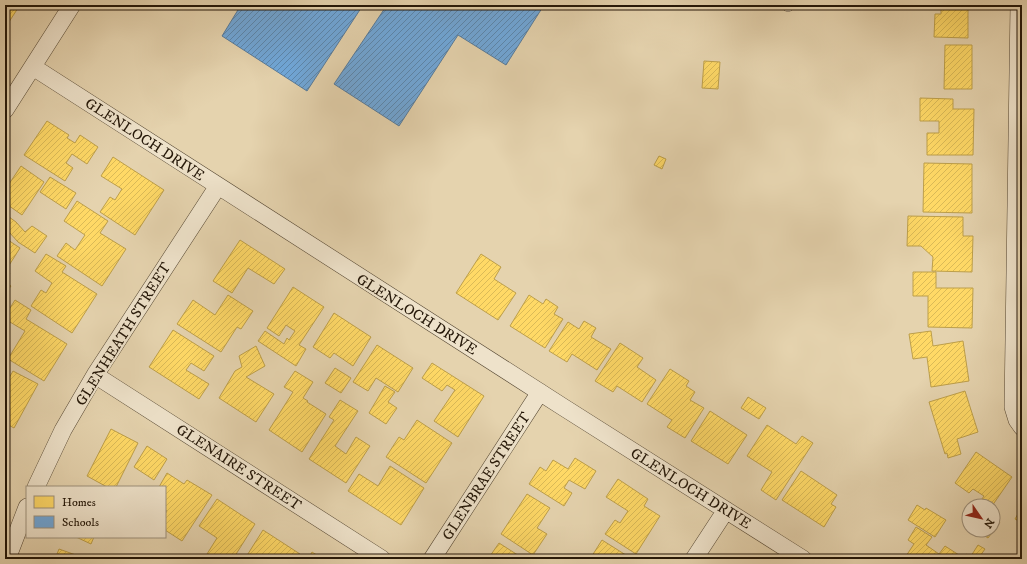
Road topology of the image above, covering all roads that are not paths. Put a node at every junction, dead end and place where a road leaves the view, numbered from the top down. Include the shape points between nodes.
1 (72, 5) edge
2 (1019, 5) edge
3 (33, 67) junction
4 (5, 110) edge
5 (218, 186) junction
6 (95, 375) junction
7 (540, 392) junction
8 (1022, 427) edge
9 (36, 486) edge
10 (726, 510) junction
11 (26, 511) edge
12 (7, 559) edge
13 (382, 559) edge
14 (432, 559) edge
15 (694, 559) edge
16 (803, 559) edge

1 - 3 street
2 - 8 street via 1013,407
3 - 4 street
3 - 5 street, GLENLOCH DRIVE
5 - 6 street, GLENHEATH STREET
5 - 7 street, GLENLOCH DRIVE
6 - 9 street, GLENHEATH STREET via 63,430
6 - 13 street, GLENAIRE STREET
7 - 10 street, GLENLOCH DRIVE
7 - 14 street, GLENBRAE STREET
10 - 15 street
10 - 16 street, GLENLOCH DRIVE
11 - 12 street

